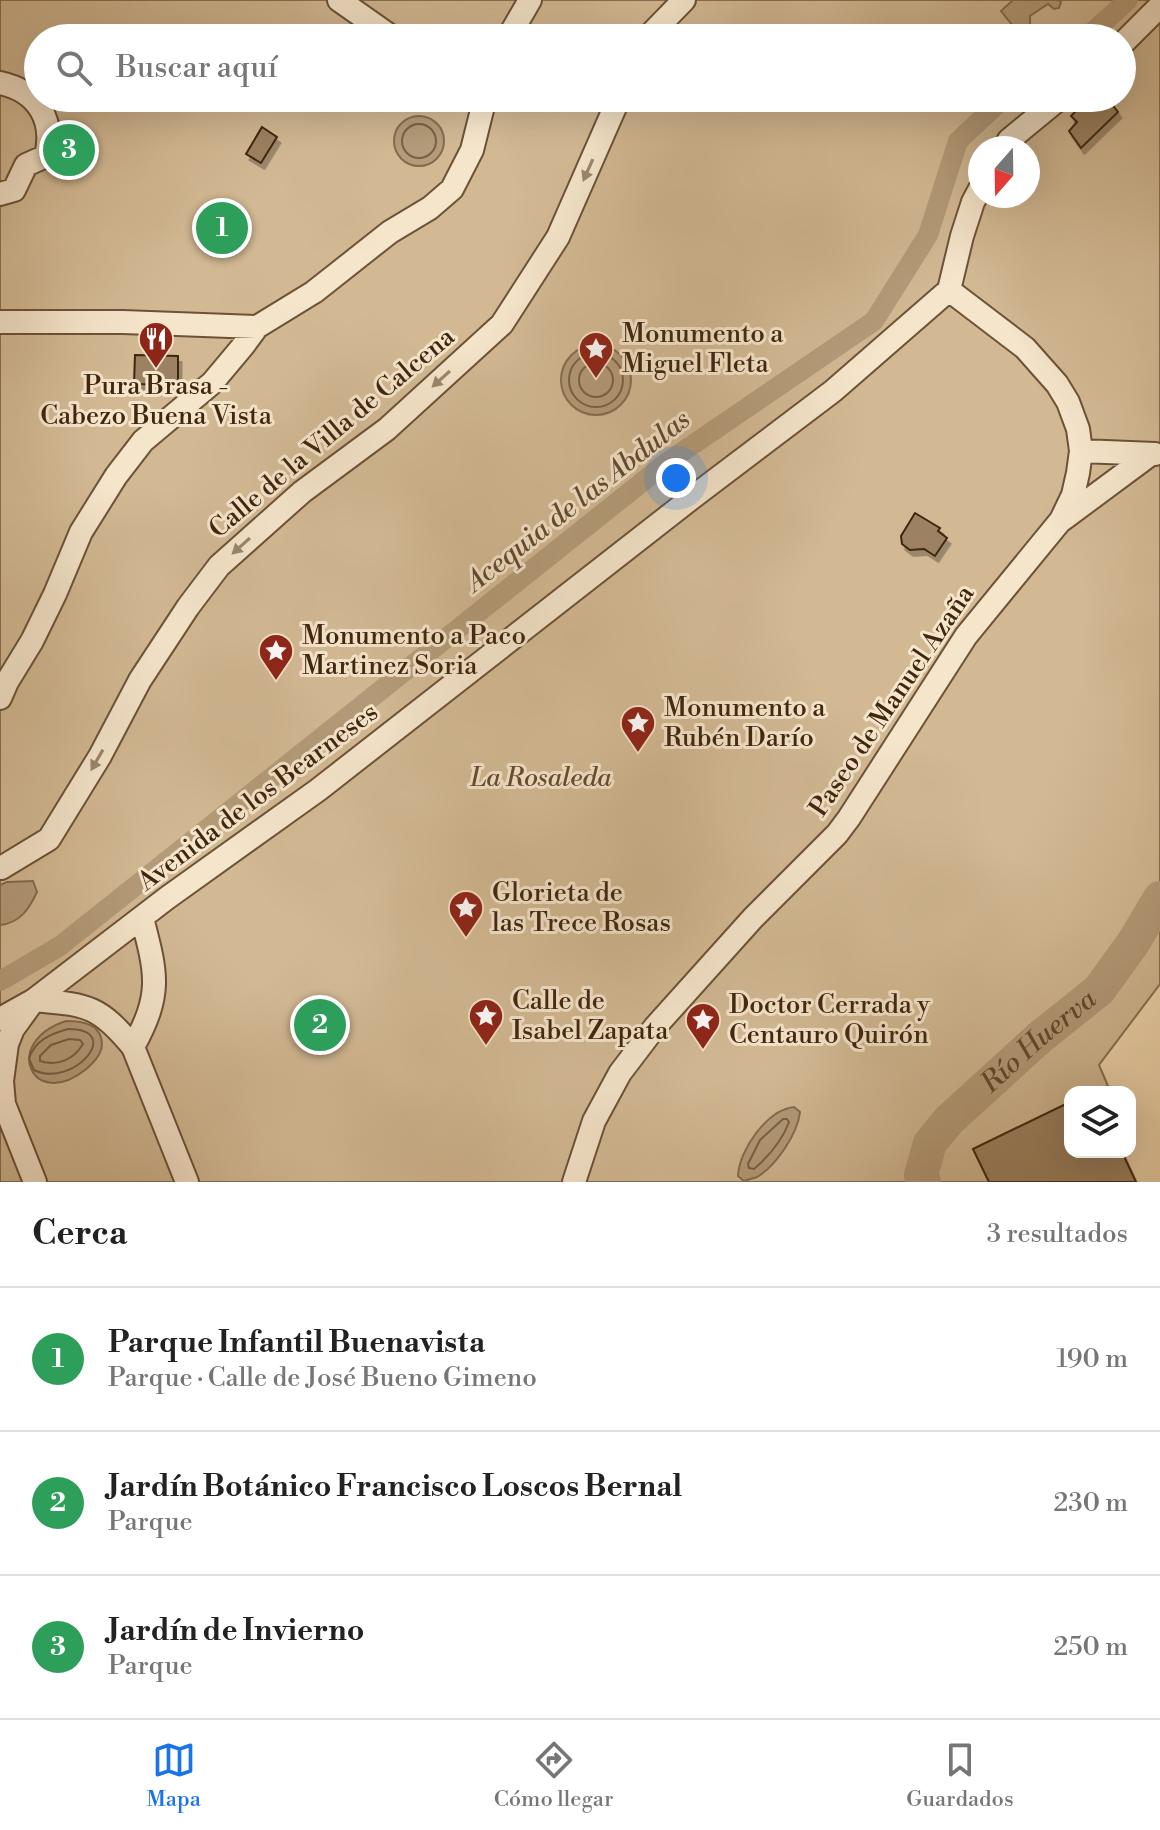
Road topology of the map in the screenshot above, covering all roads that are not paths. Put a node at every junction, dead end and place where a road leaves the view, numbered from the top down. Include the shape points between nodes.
1 (339, 0) edge
2 (530, 0) edge
3 (684, 0) edge
4 (1160, 6) edge
5 (373, 24) edge
6 (516, 24) edge
7 (661, 24) edge
8 (1136, 30) edge
9 (0, 83) edge
10 (24, 93) edge
11 (42, 112) edge
12 (482, 112) edge
13 (613, 112) edge
14 (1043, 112) edge
15 (1014, 136) edge
16 (12, 193) edge
17 (971, 208) edge
18 (949, 290) junction
19 (0, 322) edge
20 (218, 326) junction
21 (257, 327) junction
22 (232, 360) junction
23 (1081, 451) junction
24 (1155, 454) edge
25 (1061, 520) junction
26 (0, 698) edge
27 (1, 868) edge
28 (142, 918) junction
29 (34, 1000) junction
30 (0, 1019) edge
31 (133, 1047) junction
32 (2, 1102) edge
33 (35, 1182) edge
34 (187, 1182) edge
35 (574, 1182) edge

1 - 5 street
2 - 6 street
3 - 7 street
4 - 8 street
9 - 10 street
11 - 16 street via 53,144 26,165
12 - 21 street via 472,150 452,189 314,292
13 -> 27 street, Calle de la Villa de Calcena via 558,237 502,324 387,429 302,492 219,566 140,680 49,839
14 - 15 street
17 - 18 street
18 - 23 street, Paseo de Manuel Azaña via 1025,348 1057,384 1078,429
18 - 28 street, Avenida de los Bearneses via 833,391 318,790
19 - 20 street
20 - 21 street
20 - 22 street
21 - 22 street
22 - 26 street via 143,441 116,476 81,532
23 - 24 street
23 - 25 street, Paseo de Manuel Azaña via 1073,495
24 - 25 street
25 - 35 street, Paseo de Manuel Azaña via 966,636 837,834 753,918 620,1073 594,1121
28 - 29 street, Avenida de los Bearneses
28 - 31 street via 155,974 154,995
29 - 30 street, Avenida de los Bearneses
29 - 31 street via 90,1009 106,1017
29 - 32 street via 7,1044
31 - 34 street
32 - 33 street

